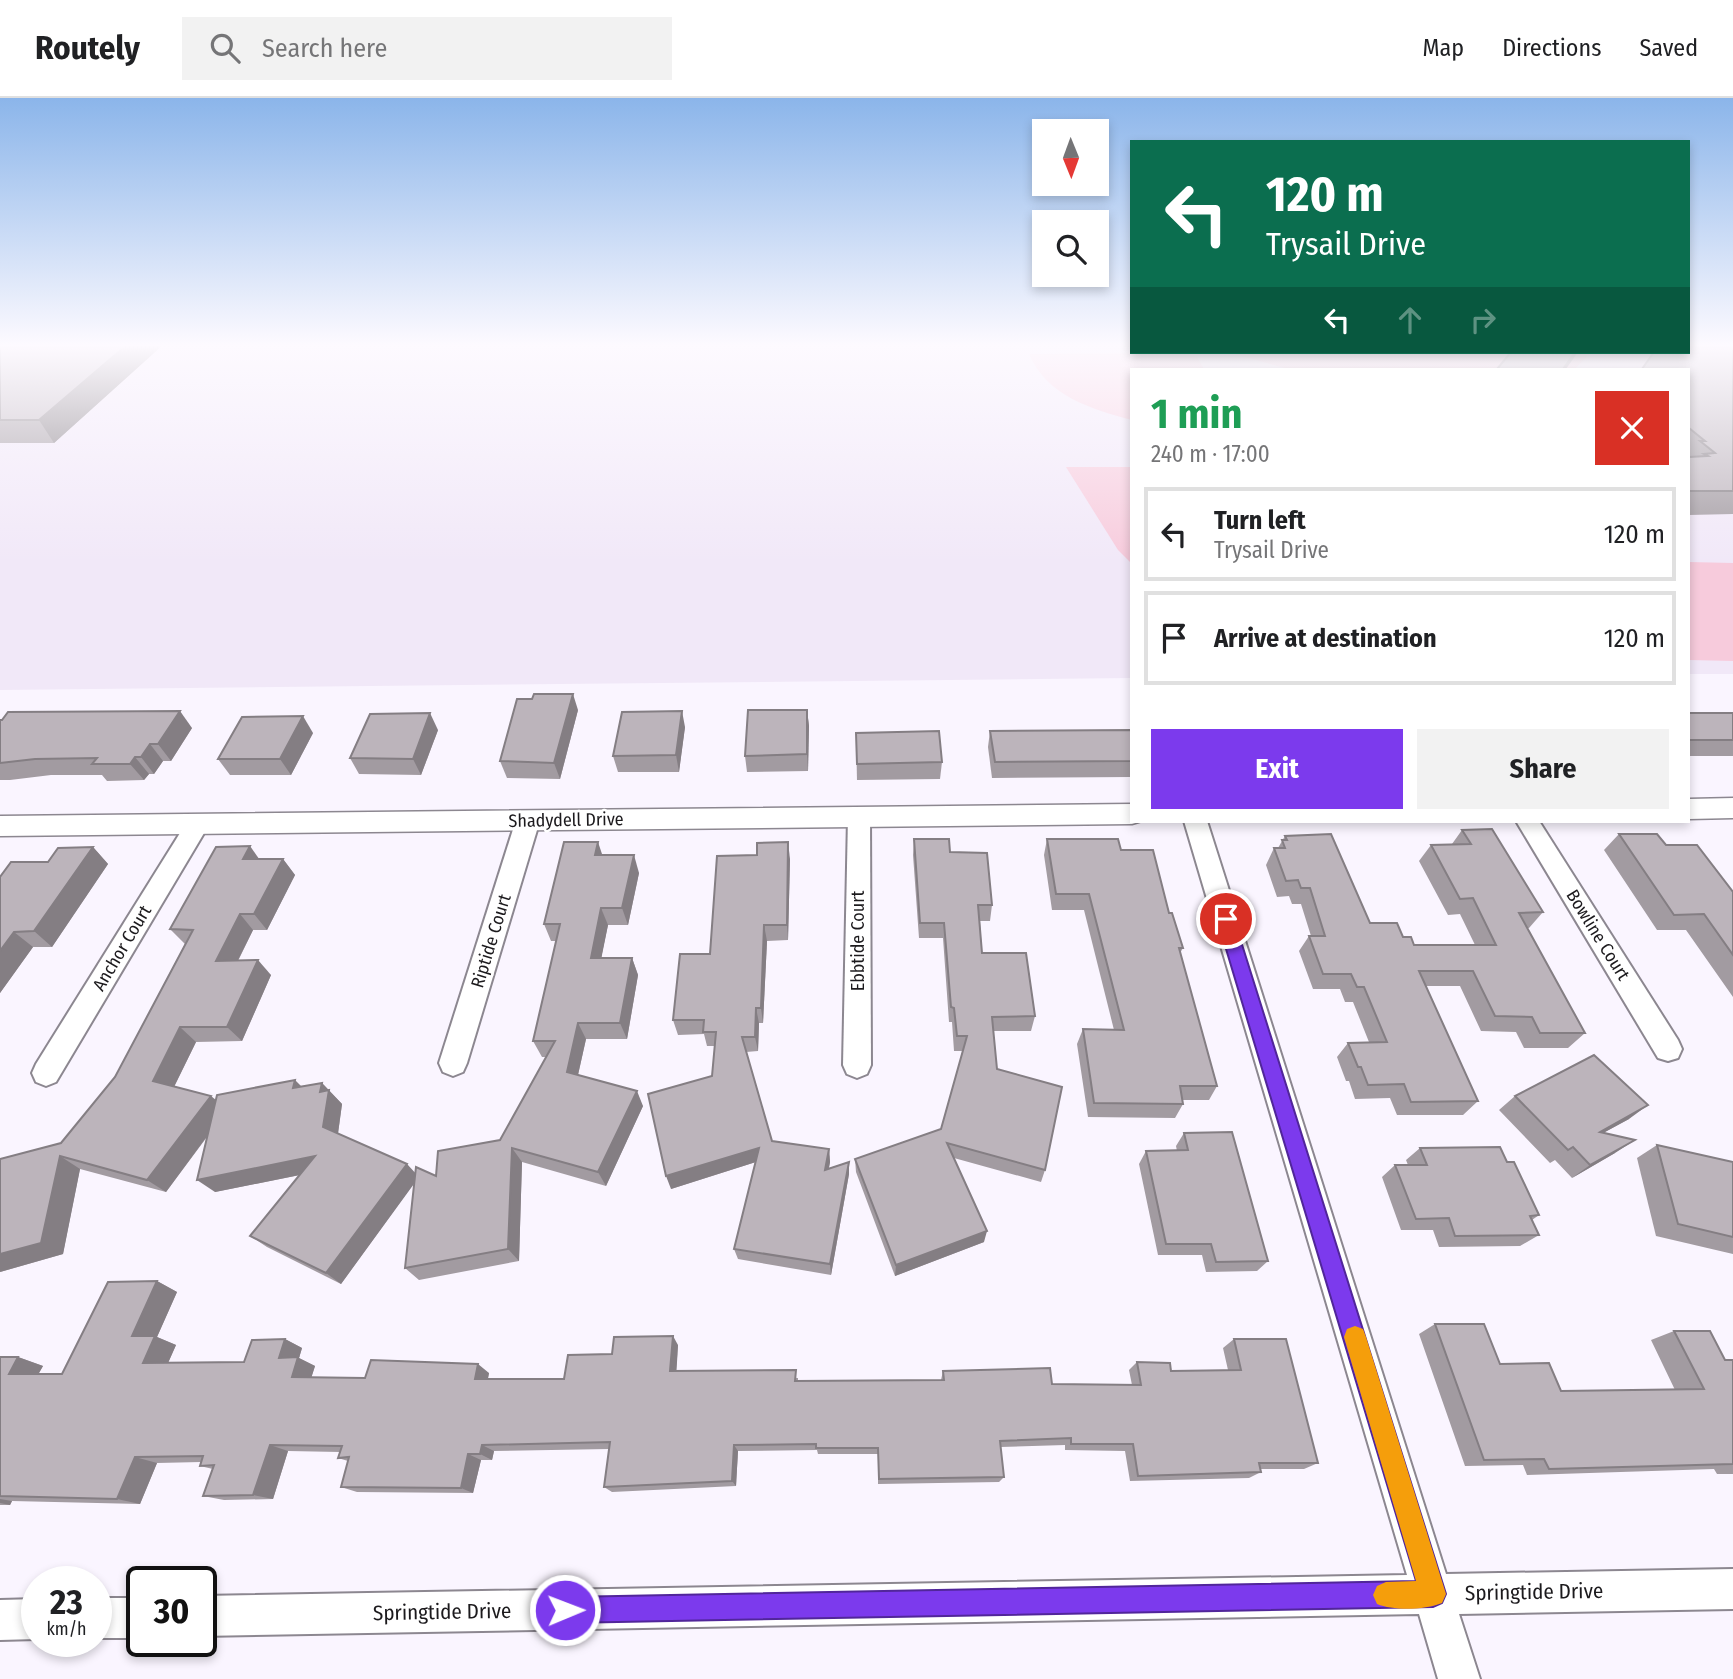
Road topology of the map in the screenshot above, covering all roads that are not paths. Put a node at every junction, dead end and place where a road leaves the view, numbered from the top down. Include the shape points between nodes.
1 (1690, 808) edge
2 (1733, 808) edge
3 (1130, 814) edge
4 (859, 817) junction
5 (528, 820) junction
6 (198, 823) junction
7 (1196, 823) edge
8 (1528, 823) edge
9 (0, 826) edge
10 (1668, 1049) dead end
11 (453, 1063) dead end
12 (857, 1065) dead end
13 (46, 1073) dead end
14 (1733, 1589) edge
15 (1433, 1594) junction
16 (217, 1616) edge
17 (21, 1619) edge
18 (0, 1620) edge
19 (1459, 1679) edge

1 - 2 street
3 - 4 street, Shadydell Drive
4 - 5 street, Shadydell Drive
4 - 12 street, Ebbtide Court
5 - 6 street, Shadydell Drive
5 - 11 street, Riptide Court
6 - 9 street, Shadydell Drive
6 - 13 street, Anchor Court
7 - 15 street
8 - 10 street, Bowline Court
14 - 15 street, Springtide Drive
15 - 16 street, Springtide Drive
15 - 19 street
17 - 18 street

